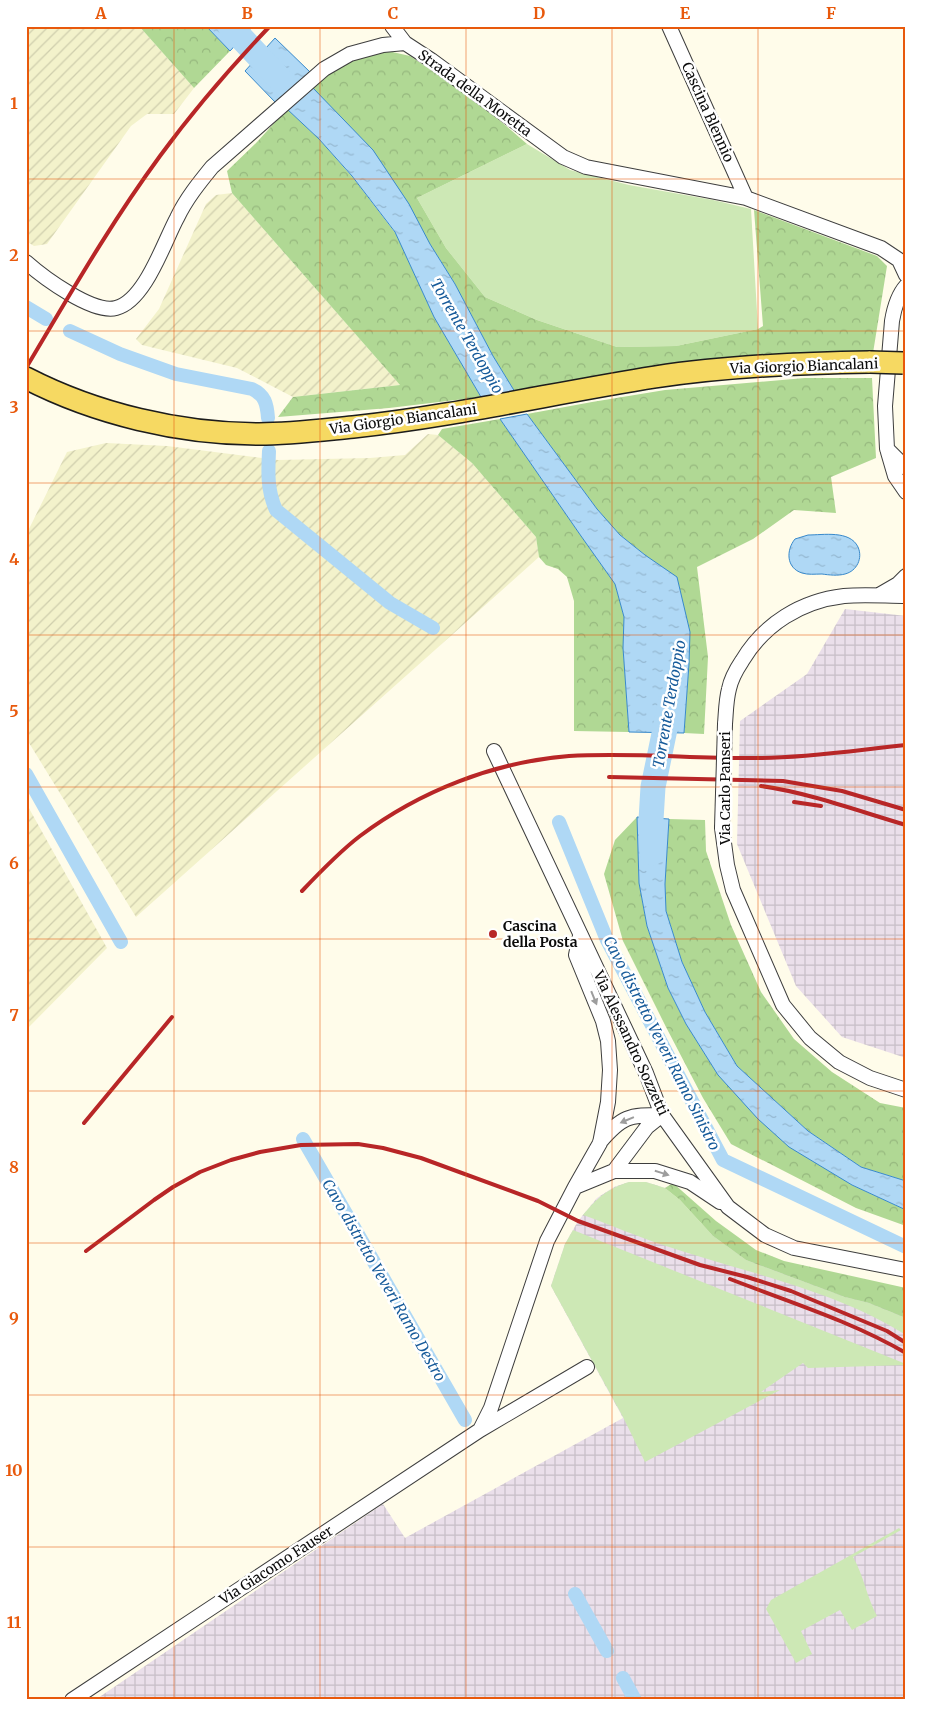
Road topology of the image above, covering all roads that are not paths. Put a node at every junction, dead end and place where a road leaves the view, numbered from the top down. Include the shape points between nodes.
1 (392, 26) edge
2 (669, 26) edge
3 (405, 43) junction
4 (746, 198) junction
5 (26, 262) edge
6 (906, 275) edge
7 (906, 286) edge
8 (904, 363) edge
9 (26, 378) edge
10 (887, 448) junction
11 (906, 468) edge
12 (906, 492) edge
13 (906, 576) edge
14 (906, 589) edge
15 (878, 595) junction
16 (906, 596) edge
17 (494, 750) dead end
18 (580, 936) junction
19 (906, 1090) edge
20 (662, 1115) junction
21 (600, 1143) junction
22 (614, 1170) junction
23 (575, 1187) junction
24 (728, 1207) junction
25 (906, 1270) edge
26 (587, 1367) dead end
27 (480, 1430) junction
28 (72, 1700) edge

1 - 3 street
2 - 4 street, Cascina Blennio
3 - 4 street, Strada della Moretta via 563,157 578,164
3 - 5 street, Strada della Moretta via 382,45 350,54 324,69 212,167 177,216 138,294 128,303 103,309 85,303
4 - 6 street, Strada della Moretta via 881,248 899,260
7 - 10 street via 894,308 892,320 886,406
8 - 9 main road, Via Giorgio Biancalani, bridge via 787,364 656,377 402,422 258,434 164,425 72,398
10 - 11 street
10 - 12 street via 895,476
13 - 15 street, Via Carlo Panseri
14 - 15 street, Via Carlo Panseri
15 - 16 street, Via Carlo Panseri
15 - 19 street, Via Carlo Panseri, bridge via 846,596 806,605 780,618 747,652 733,675 729,689 722,828 733,890 784,1005 810,1038 839,1062 870,1078
17 - 18 street, Via Alessandro Sozzetti
18 - 20 street, Via Alessandro Sozzetti via 646,1073
18 -> 21 street via 576,955 608,1041 608,1102
20 -> 21 street via 624,1119
20 - 22 street via 646,1127
20 - 24 street, Via Alessandro Sozzetti
21 - 23 street
22 - 23 street
22 -> 24 street via 655,1170 690,1182
23 - 27 street via 547,1240 491,1408
24 - 25 street, Via Alessandro Sozzetti via 765,1235 794,1248
26 - 27 street, Via Giacomo Fauser
27 - 28 street, Via Giacomo Fauser

